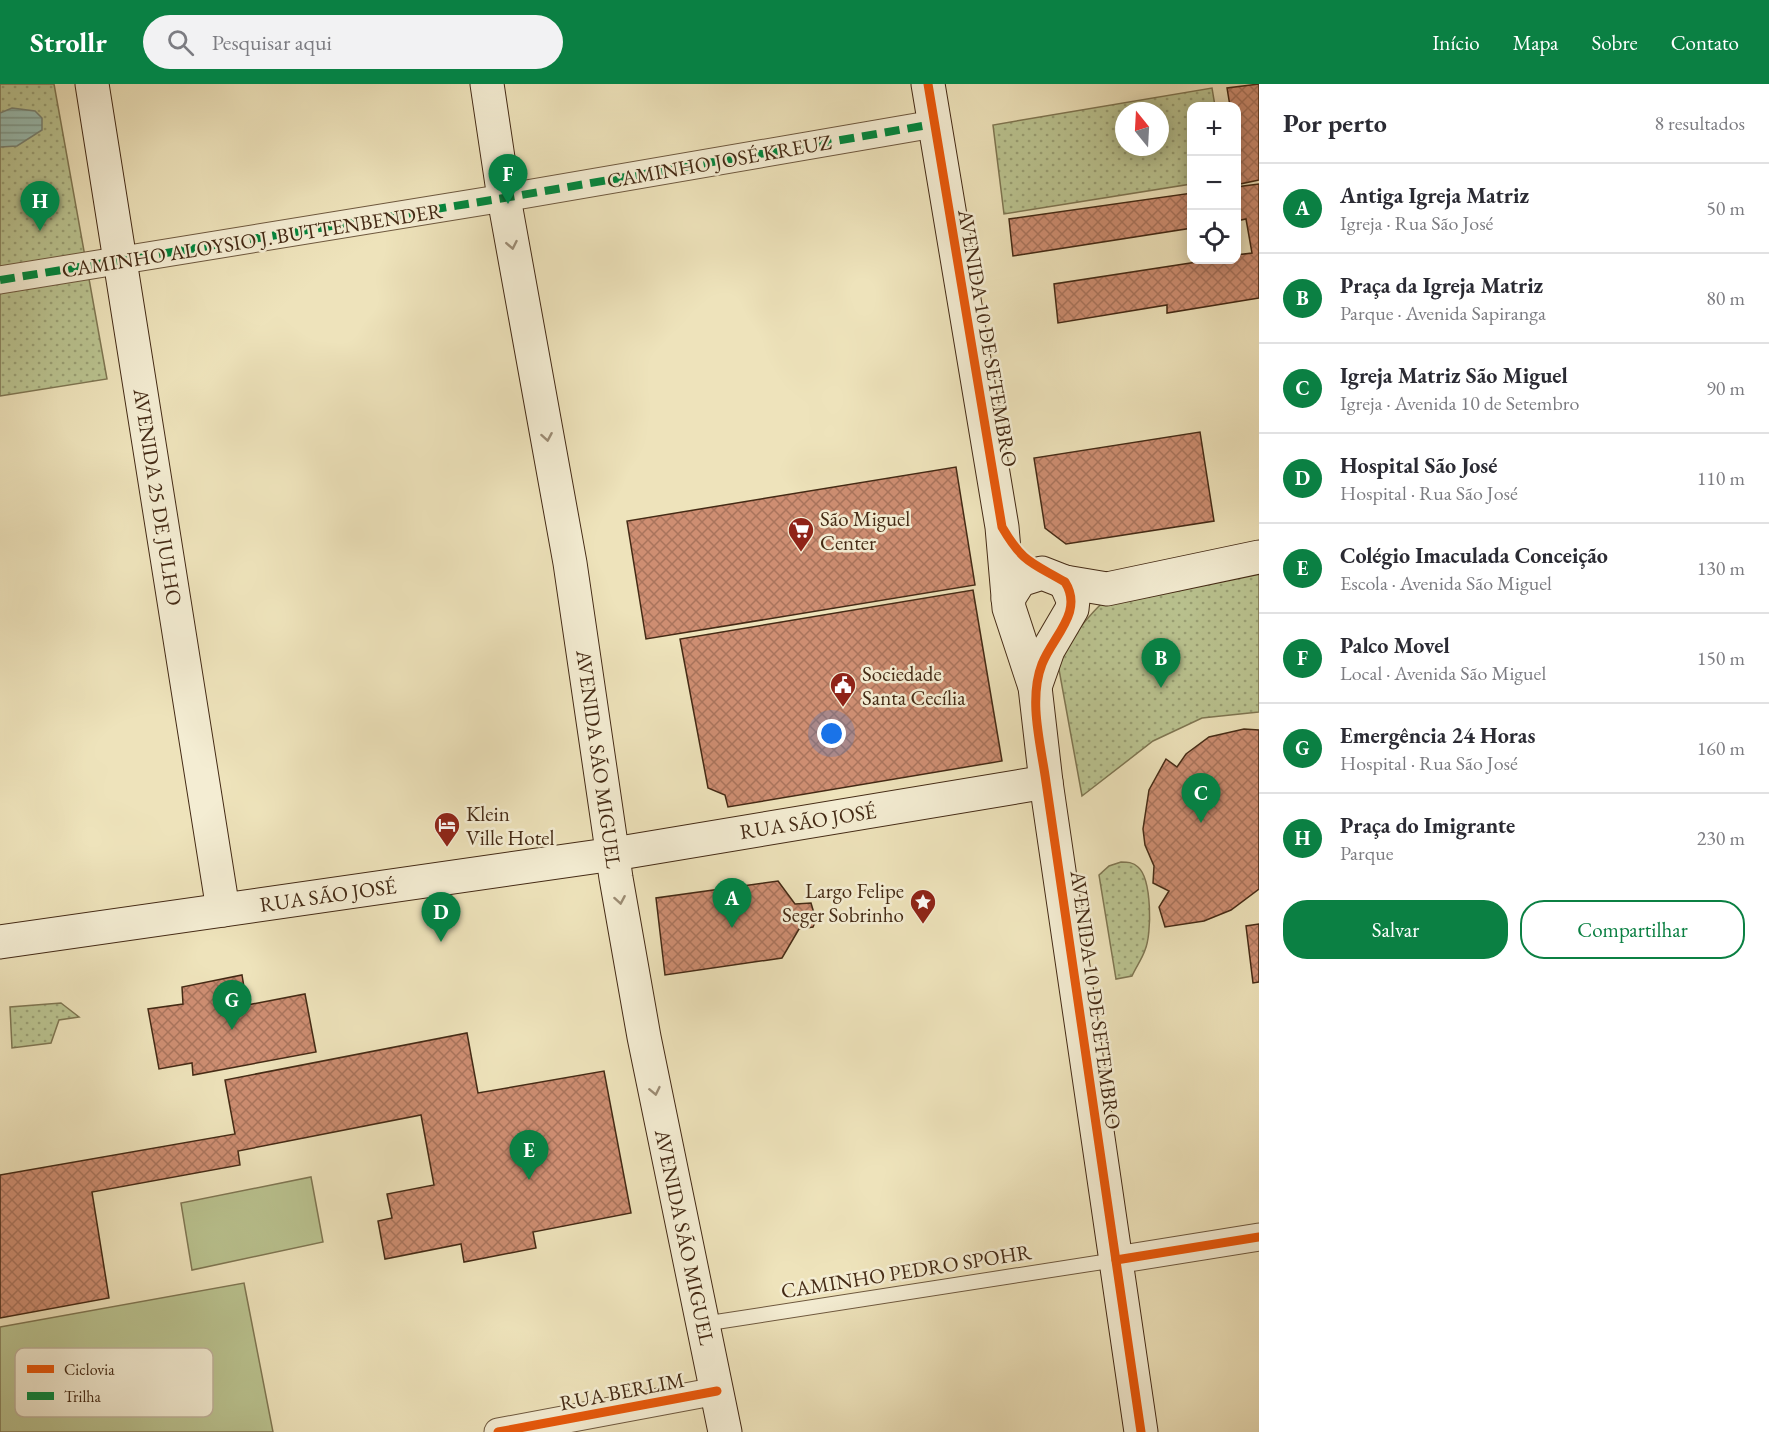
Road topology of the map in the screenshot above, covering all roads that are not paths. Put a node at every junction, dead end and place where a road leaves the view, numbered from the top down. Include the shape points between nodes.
1 (92, 84) edge
2 (487, 84) edge
3 (928, 84) edge
4 (934, 124) junction
5 (504, 198) junction
6 (121, 261) junction
7 (0, 280) edge
8 (1002, 527) junction
9 (1259, 557) edge
10 (1063, 598) junction
11 (1010, 608) junction
12 (1035, 687) junction
13 (1046, 782) junction
14 (614, 854) junction
15 (223, 910) junction
16 (0, 942) edge
17 (1259, 1237) edge
18 (1116, 1260) junction
19 (703, 1324) junction
20 (717, 1391) junction
21 (498, 1432) edge
22 (725, 1432) edge
23 (1141, 1432) edge

1 - 6 main road, AVENIDA 25 DE JULHO
2 - 5 main road, AVENIDA SÃO MIGUEL
3 - 4 main road, AVENIDA 10 DE SETEMBRO
4 - 5 street, CAMINHO JOSÉ KREUZ
4 - 8 main road, AVENIDA 10 DE SETEMBRO
5 - 6 street, CAMINHO ALOYSIO J. BUTTENBENDER
5 -> 14 main road, AVENIDA SÃO MIGUEL via 570,563
6 - 7 street, CAMINHO ALOYSIO J. BUTTENBENDER
6 - 15 main road, AVENIDA 25 DE JULHO
8 - 10 main road, AVENIDA 10 DE SETEMBRO via 1017,552
8 - 11 main road, AVENIDA 10 DE SETEMBRO
9 - 10 main road
10 - 11 main road via 1042,573 1020,580
10 - 11 main road via 1053,633 1041,635 1019,626
10 - 12 main road, AVENIDA 10 DE SETEMBRO
11 - 12 main road, AVENIDA 10 DE SETEMBRO
12 - 13 main road, AVENIDA 10 DE SETEMBRO
13 - 14 main road, RUA SÃO JOSÉ
13 - 18 main road, AVENIDA 10 DE SETEMBRO
14 - 15 main road, RUA SÃO JOSÉ
14 -> 19 main road, AVENIDA SÃO MIGUEL via 644,1037
15 - 16 main road, RUA SÃO JOSÉ
17 - 18 street
18 - 19 lane, CAMINHO PEDRO SPOHR
18 - 23 main road, AVENIDA 10 DE SETEMBRO
19 - 20 main road, AVENIDA SÃO MIGUEL
20 - 21 street, RUA BERLIM
20 - 22 main road, AVENIDA SÃO MIGUEL

